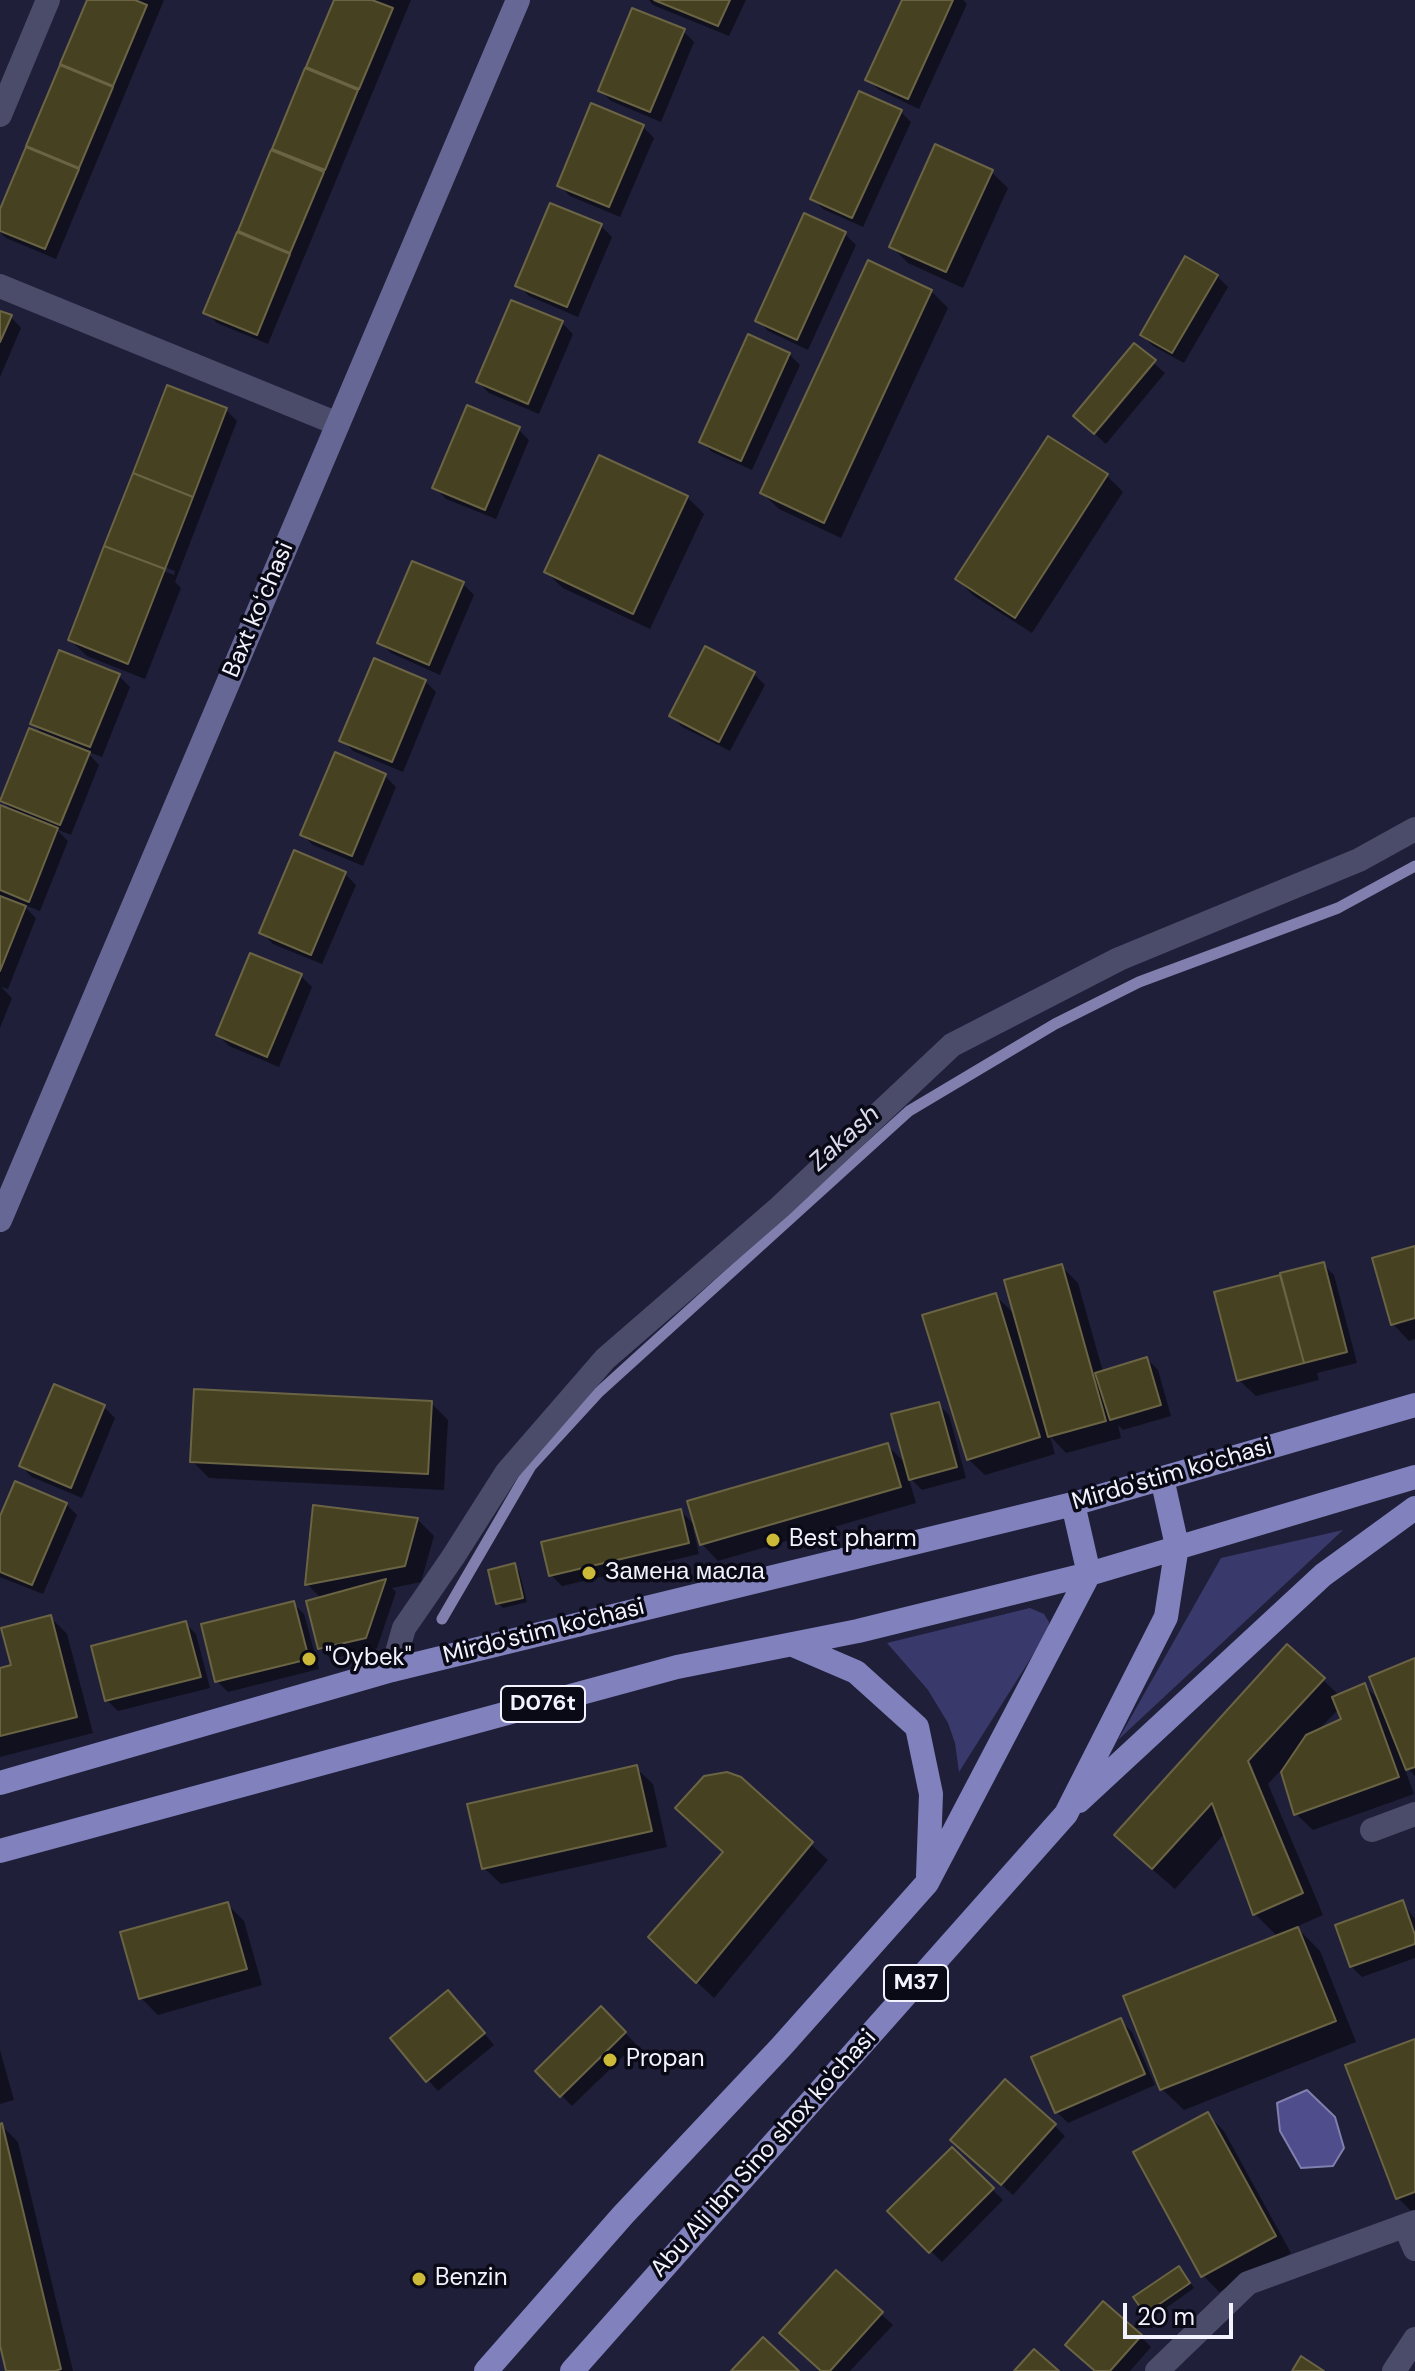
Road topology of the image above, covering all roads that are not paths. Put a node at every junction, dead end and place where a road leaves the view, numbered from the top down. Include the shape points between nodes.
1 (48, 0) edge
2 (518, 0) edge
3 (0, 115) edge
4 (0, 286) edge
5 (338, 424) junction
6 (1415, 829) edge
7 (0, 1220) edge
8 (1415, 1405) edge
9 (1415, 1477) edge
10 (1162, 1478) junction
11 (1073, 1504) junction
12 (1415, 1508) edge
13 (1177, 1546) junction
14 (1089, 1574) junction
15 (793, 1645) junction
16 (392, 1670) junction
17 (0, 1783) edge
18 (1066, 1814) junction
19 (1415, 1814) edge
20 (1372, 1830) dead end
21 (0, 1851) edge
22 (927, 1883) junction
23 (1410, 2224) edge
24 (1415, 2249) edge
25 (1415, 2339) edge
26 (486, 2371) edge
27 (572, 2371) edge
28 (1157, 2371) edge
29 (1394, 2371) edge

1 - 3 street
2 - 5 main road, Baxt koʻchasi
4 - 5 street
5 - 7 main road, Baxt koʻchasi
6 - 16 street via 1359,860 1119,959 952,1045 780,1207 605,1359 507,1472 404,1628
8 - 10 main road, Mirdo'stim ko'chasi
9 - 13 main road
10 - 11 main road, Mirdo'stim ko'chasi
10 - 13 main road, Abu Ali ibn Sino shox ko'chasi / M37
11 - 14 main road
11 - 16 main road, Mirdo'stim ko'chasi
12 - 18 main road, M37 via 1323,1575
13 - 14 main road
13 - 18 main road, Abu Ali ibn Sino shox ko'chasi / M37 via 1166,1617
14 - 15 main road, D076t
14 - 22 main road, M37
15 - 21 main road, D076t via 677,1667
15 - 22 main road via 856,1672 917,1727 931,1794
16 - 17 main road, Mirdo'stim ko'chasi
18 - 27 main road, Abu Ali ibn Sino shox ko'chasi / M37
19 - 20 street
22 - 26 main road, M37
23 - 24 street
23 - 28 street via 1248,2283
25 - 29 street

